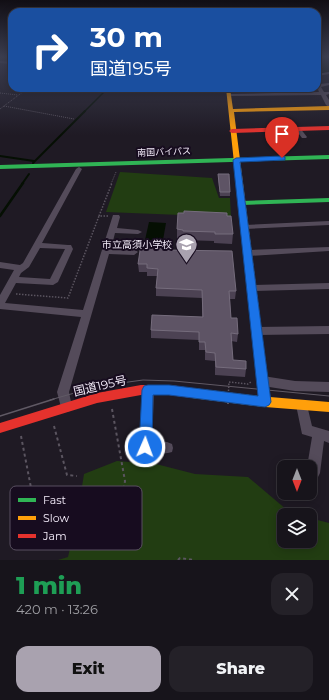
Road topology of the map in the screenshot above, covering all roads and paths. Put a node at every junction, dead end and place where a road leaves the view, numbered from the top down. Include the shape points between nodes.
1 (22, 92) edge
2 (228, 92) edge
3 (322, 93) junction
4 (329, 93) edge
5 (0, 94) edge
6 (18, 95) junction
7 (4, 106) junction
8 (329, 107) edge
9 (0, 109) edge
10 (230, 111) junction
11 (74, 119) dead end
12 (329, 128) edge
13 (298, 129) junction
14 (232, 131) junction
15 (304, 137) dead end
16 (329, 157) edge
17 (329, 161) edge
18 (236, 162) junction
19 (0, 168) edge
20 (79, 169) junction
21 (116, 170) dead end
22 (0, 172) edge
23 (329, 200) edge
24 (242, 203) junction
25 (116, 217) joint
26 (329, 223) edge
27 (245, 227) junction
28 (112, 230) junction
29 (138, 232) dead end
30 (37, 245) junction
31 (329, 249) edge
32 (105, 251) junction
33 (134, 252) dead end
34 (248, 253) junction
35 (0, 265) edge
36 (21, 268) junction
37 (13, 280) junction
38 (329, 286) edge
39 (252, 288) junction
40 (0, 304) edge
41 (86, 314) junction
42 (329, 330) edge
43 (257, 331) junction
44 (263, 381) junction
45 (248, 384) dead end
46 (329, 387) edge
47 (148, 390) junction
48 (110, 395) junction
49 (265, 402) junction
50 (228, 404) dead end
51 (302, 406) junction
52 (66, 407) junction
53 (329, 407) edge
54 (50, 412) junction
55 (19, 422) junction
56 (0, 428) edge
57 (324, 436) edge
58 (167, 448) dead end
59 (317, 460) edge
60 (77, 476) dead end
61 (31, 486) edge
62 (124, 486) edge
63 (178, 560) edge
64 (194, 560) edge

1 - 6 path
2 - 3 street
2 - 10 main road
3 - 4 street
3 - 8 street
5 - 6 path
6 - 7 path
7 - 9 path
7 - 11 path
8 - 10 main road
10 - 14 main road
12 - 13 main road
13 - 14 main road
13 - 15 street
14 - 18 main road
16 - 18 main road, 南国バイパス
17 - 18 main road, 南国バイパス
18 - 19 main road, 南国バイパス
18 - 20 main road, 南国バイパス
18 - 24 main road
20 - 22 main road, 南国バイパス
20 - 30 street
21 - 25 path via 99,216
23 - 24 main road
24 - 27 main road
25 - 28 street
26 - 27 street
27 - 34 main road
28 - 29 street
28 - 32 street
30 - 36 street via 26,265
30 - 37 street via 69,249 53,282
31 - 34 street
32 - 33 street
32 - 41 street
34 - 39 main road
35 - 36 street
36 - 37 street
37 - 40 street
38 - 39 street
39 - 43 main road
40 - 41 street
41 - 52 street via 63,392
42 - 43 street
43 - 44 main road
44 - 46 street via 295,386
44 - 49 main road
45 - 50 path, bridge via 229,382
47 - 48 main road, 国道195号
47 - 49 main road, 国道195号
47 - 58 street via 145,447
48 - 52 main road, 国道195号
48 - 62 path
49 - 51 main road, 国道195号
51 - 53 main road, 国道195号
51 - 57 street via 306,430
52 - 54 main road, 国道195号
54 - 55 main road, 国道195号
54 - 60 path via 67,475
55 - 56 main road, 国道195号
55 - 61 path
57 - 59 street
63 - 64 path

